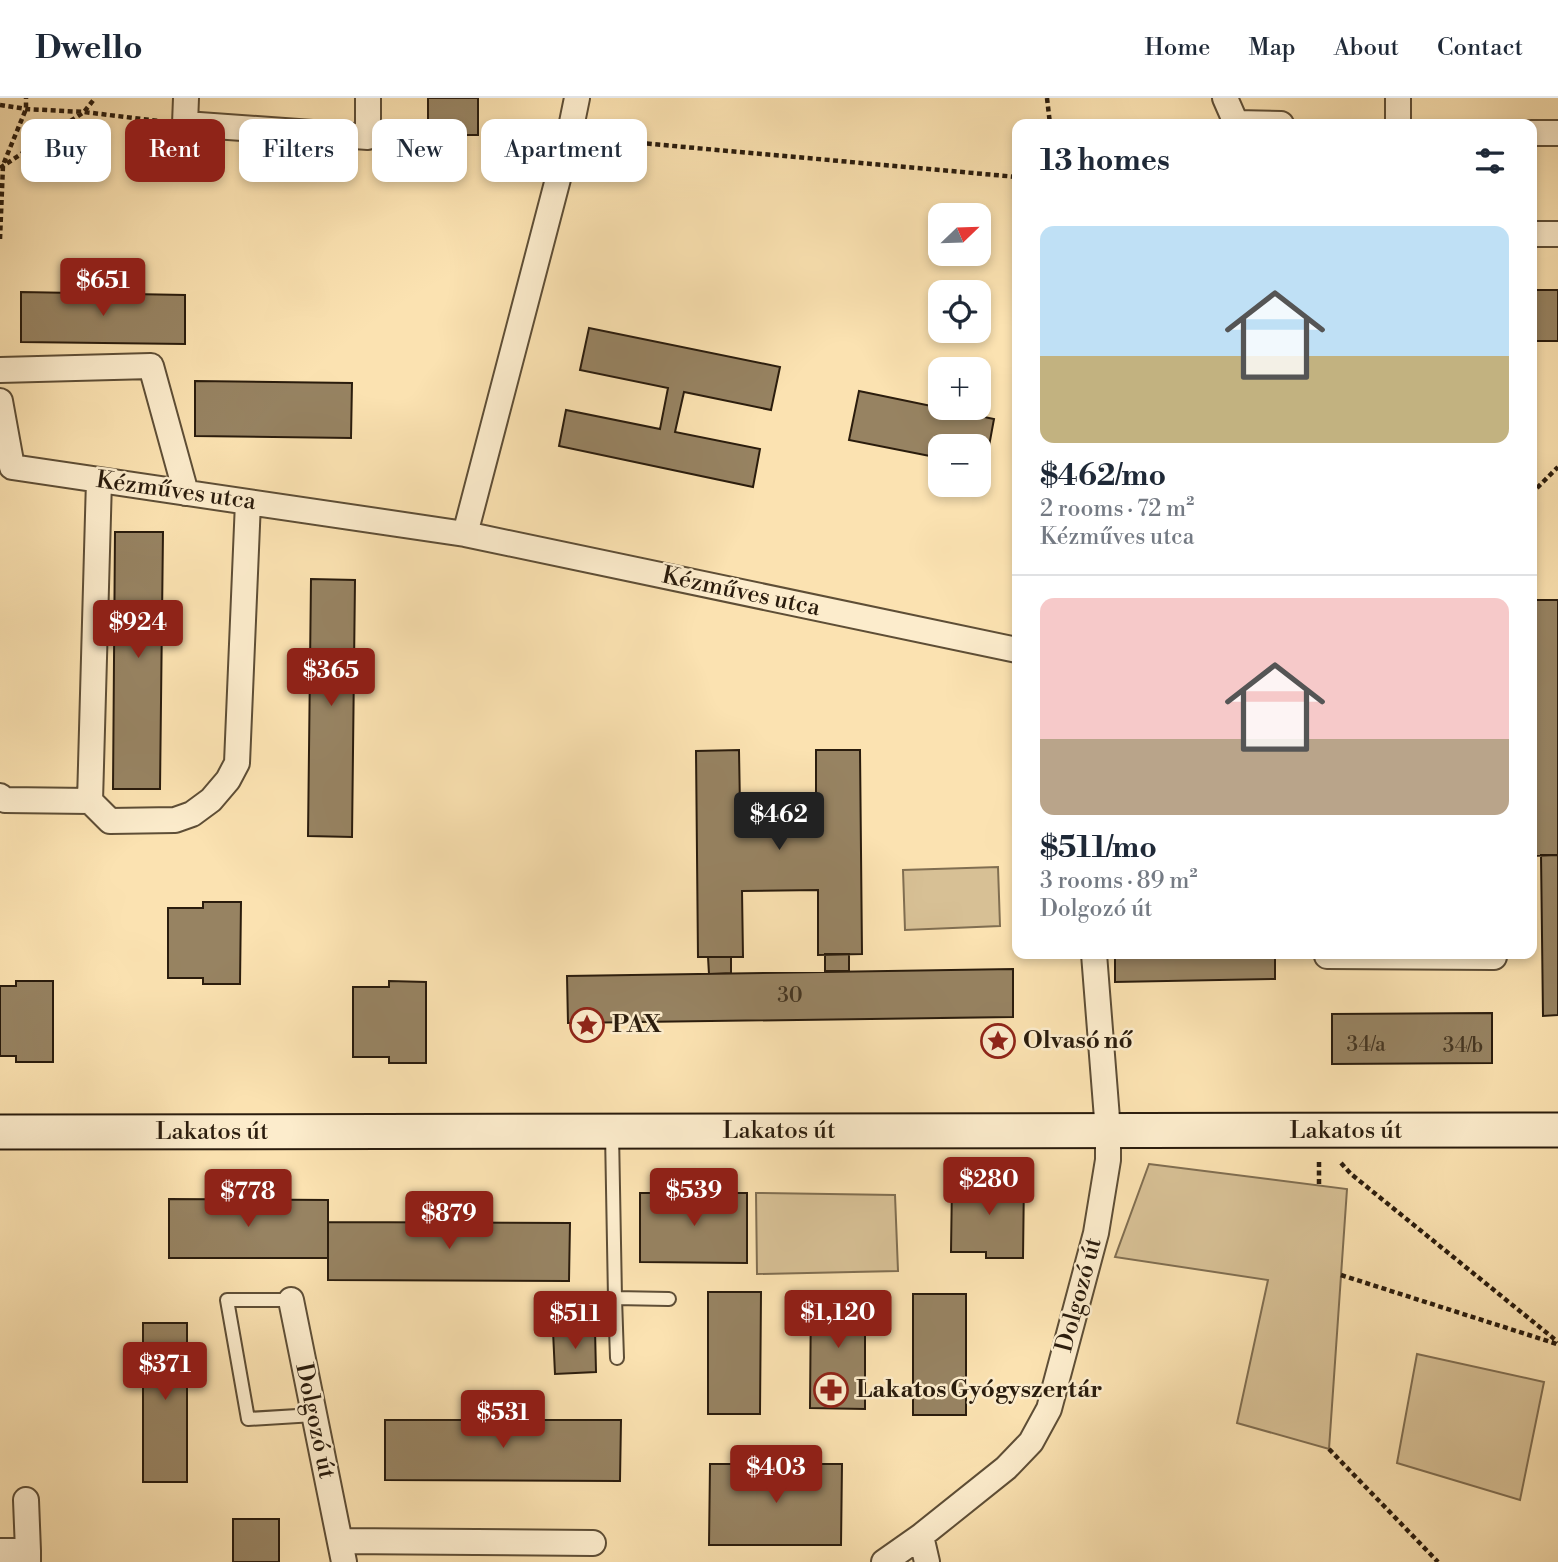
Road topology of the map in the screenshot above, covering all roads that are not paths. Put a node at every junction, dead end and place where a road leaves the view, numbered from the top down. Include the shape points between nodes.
1 (186, 98) edge
2 (368, 98) edge
3 (577, 98) edge
4 (1225, 98) edge
5 (1398, 98) edge
6 (1233, 119) edge
7 (1398, 119) edge
8 (1537, 132) edge
9 (1558, 133) edge
10 (1537, 234) edge
11 (1558, 234) edge
12 (0, 370) edge
13 (0, 401) edge
14 (99, 480) junction
15 (186, 493) junction
16 (247, 502) junction
17 (465, 534) junction
18 (1012, 649) edge
19 (0, 796) edge
20 (90, 801) junction
21 (1094, 959) edge
22 (1558, 1130) edge
23 (1108, 1131) junction
24 (0, 1132) edge
25 (612, 1132) junction
26 (615, 1298) junction
27 (669, 1299) dead end
28 (291, 1300) joint
29 (617, 1358) dead end
30 (314, 1415) junction
31 (26, 1500) dead end
32 (921, 1535) junction
33 (593, 1543) dead end
34 (0, 1551) edge
35 (342, 1552) edge
36 (28, 1556) edge
37 (884, 1562) edge
38 (927, 1562) edge

1 - 2 street via 185,124 368,137
3 - 17 street
4 - 6 street
5 - 7 street
8 - 9 street
10 - 11 street
12 - 15 street via 150,366
13 - 14 street, Kézműves utca via 12,467
14 - 15 street, Kézműves utca
14 - 20 street
15 - 16 street, Kézműves utca
16 - 17 street, Kézműves utca
16 - 20 street via 237,763 211,800 175,820 110,821
17 - 18 street, Kézműves utca
19 - 20 street via 5,800
21 - 23 street, Dolgozó út
22 - 23 street, Lakatos út
23 - 25 street, Lakatos út
23 - 32 street, Dolgozó út via 1096,1233 1049,1409 1031,1442 1006,1468
24 - 25 street, Lakatos út
25 - 26 lane
26 - 27 lane
26 - 29 lane
28 - 30 street, Dolgozó út
28 - 30 lane via 227,1300 248,1419
30 - 35 street, Dolgozó út
31 - 36 street
32 - 37 street, Dolgozó út
32 - 38 street
33 - 35 street, Dolgozó út
34 - 36 street

